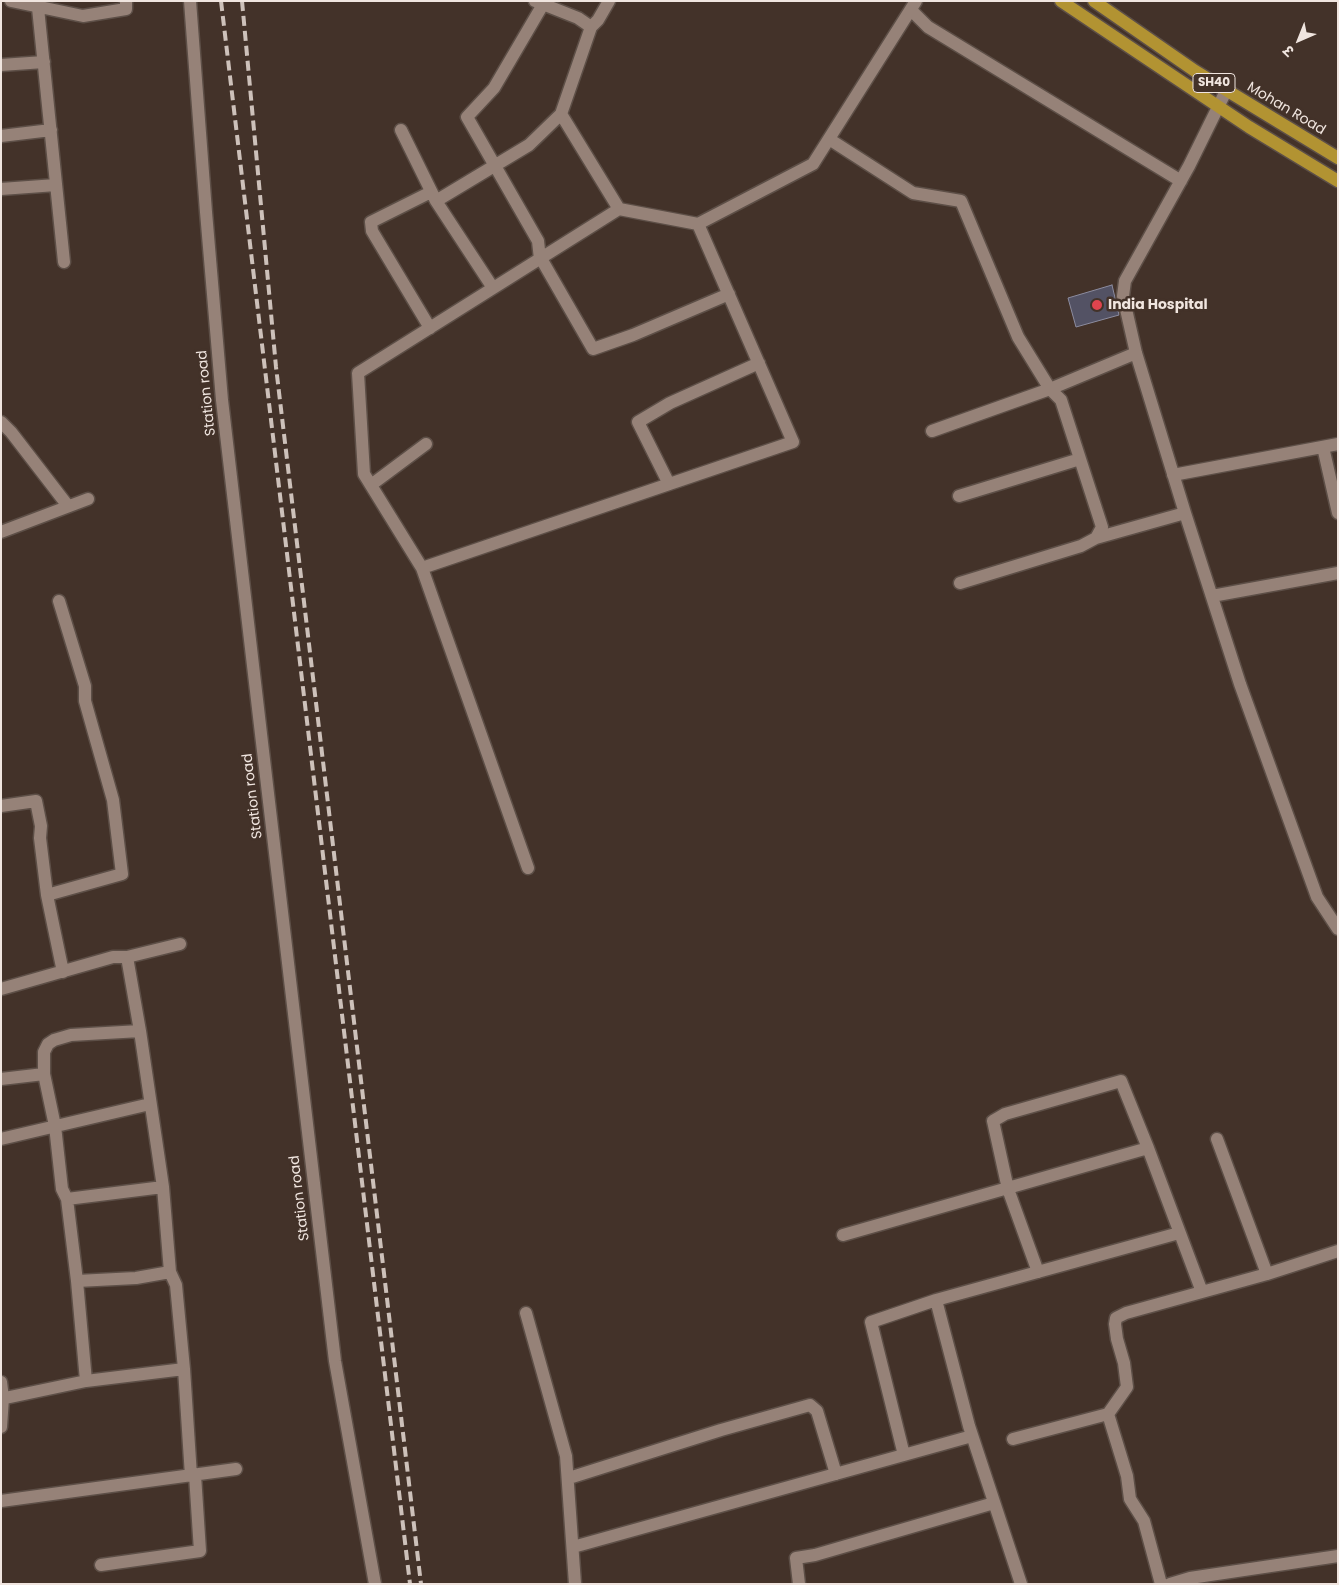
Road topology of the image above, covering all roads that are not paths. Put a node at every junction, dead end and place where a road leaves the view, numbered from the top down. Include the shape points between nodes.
1 (11, 1) edge
2 (126, 1) edge
3 (190, 1) edge
4 (609, 1) edge
5 (1061, 1) edge
6 (1094, 1) edge
7 (541, 2) edge
8 (913, 5) edge
9 (38, 8) junction
10 (591, 27) junction
11 (44, 62) junction
12 (1, 65) edge
13 (1226, 91) junction
14 (1218, 107) junction
15 (561, 114) junction
16 (51, 130) junction
17 (401, 130) dead end
18 (1, 136) edge
19 (829, 139) junction
20 (1338, 158) edge
21 (495, 166) junction
22 (1338, 180) edge
23 (1181, 181) junction
24 (56, 185) junction
25 (1, 189) edge
26 (434, 197) junction
27 (619, 209) junction
28 (698, 224) junction
29 (540, 259) junction
30 (64, 262) dead end
31 (493, 288) junction
32 (729, 294) junction
33 (430, 328) junction
34 (1136, 353) junction
35 (759, 363) junction
36 (1050, 389) junction
37 (1, 422) edge
38 (932, 431) dead end
39 (426, 444) dead end
40 (1338, 444) edge
41 (1323, 447) junction
42 (1080, 458) junction
43 (1173, 474) junction
44 (669, 484) junction
45 (371, 485) junction
46 (959, 496) dead end
47 (88, 498) dead end
48 (68, 506) junction
49 (1185, 513) junction
50 (1338, 513) edge
51 (1, 532) edge
52 (1096, 538) junction
53 (422, 568) junction
54 (1338, 573) edge
55 (960, 583) dead end
56 (1212, 596) junction
57 (59, 601) dead end
58 (1, 806) edge
59 (528, 868) dead end
60 (47, 895) junction
61 (1338, 930) edge
62 (180, 944) dead end
63 (127, 957) junction
64 (63, 972) junction
65 (1, 988) edge
66 (140, 1031) junction
67 (44, 1074) junction
68 (1, 1079) edge
69 (150, 1104) junction
70 (55, 1126) junction
71 (1, 1139) edge
72 (1217, 1140) dead end
73 (1148, 1148) junction
74 (162, 1187) junction
75 (1008, 1189) junction
76 (67, 1199) junction
77 (1179, 1233) junction
78 (843, 1235) dead end
79 (1338, 1251) edge
80 (170, 1272) junction
81 (1038, 1272) junction
82 (1266, 1274) junction
83 (77, 1281) junction
84 (1202, 1292) junction
85 (936, 1300) junction
86 (526, 1313) dead end
87 (184, 1369) junction
88 (1, 1382) edge
89 (86, 1382) junction
90 (2, 1399) edge
91 (1108, 1414) junction
92 (1, 1427) edge
93 (972, 1436) junction
94 (1013, 1439) dead end
95 (904, 1455) junction
96 (236, 1469) dead end
97 (836, 1474) junction
98 (193, 1475) junction
99 (569, 1478) junction
100 (1, 1501) edge
101 (994, 1503) junction
102 (573, 1547) junction
103 (1338, 1556) edge
104 (101, 1565) dead end
105 (374, 1584) edge
106 (575, 1584) edge
107 (799, 1584) edge
108 (1021, 1584) edge
109 (1161, 1584) edge
110 (1170, 1584) edge

1 - 9 street
2 - 9 street via 126,9 83,16
3 - 105 street, Station road via 222,400 266,780 335,1360
4 - 10 street
5 - 14 main road
6 - 13 main road, Mohan Road / SH40
7 - 10 street
7 - 21 street via 494,88 467,117
8 - 19 street
8 - 23 street via 928,26
9 - 11 street
10 - 15 street
11 - 12 street
11 - 16 street
13 - 14 street
13 - 20 main road, Mohan Road / SH40
14 - 22 main road
14 - 23 street
15 - 21 street via 529,146
15 - 27 street
16 - 18 street
16 - 24 street
17 - 26 street
19 - 28 street via 813,164
19 - 36 street via 913,193 961,201 1018,337
21 - 26 street
21 - 29 street via 538,241
23 - 34 street via 1125,281 1123,296
24 - 25 street
24 - 30 street
26 - 31 street
26 - 33 street via 371,222 372,231
27 - 28 street
27 - 29 street
28 - 32 street
29 - 31 street
29 - 32 street via 593,349 633,336
31 - 33 street
32 - 35 street
33 - 45 street via 358,373 364,474
34 - 36 street
34 - 43 street
35 - 44 street via 670,403 638,422
35 - 44 street via 793,442
36 - 38 street
36 - 42 street via 1061,400
37 - 48 street
39 - 45 street
40 - 41 street
41 - 43 street
41 - 50 street
42 - 46 street
42 - 52 street via 1102,527
43 - 49 street
44 - 53 street
45 - 53 street
47 - 48 street
48 - 51 street
49 - 52 street
49 - 56 street
52 - 55 street via 1082,546
53 - 59 street
54 - 56 street
56 - 61 street via 1317,897
57 - 60 street via 85,686 85,701 113,800 122,874
58 - 60 street via 36,801
60 - 64 street
62 - 63 street
63 - 64 street via 114,957
63 - 66 street
64 - 65 street
66 - 67 street via 71,1035 54,1040 44,1052
66 - 69 street
67 - 68 street
67 - 70 street
69 - 70 street
69 - 74 street
70 - 71 street
70 - 76 street via 62,1189
72 - 82 street
73 - 75 street
73 - 75 street via 1121,1081 1005,1114 993,1121
73 - 77 street
74 - 76 street
74 - 80 street
75 - 78 street
75 - 81 street
76 - 83 street
77 - 81 street
77 - 84 street
79 - 82 street
80 - 83 street via 136,1278
80 - 87 street via 176,1286
81 - 85 street
82 - 84 street
83 - 89 street
84 - 91 street via 1116,1318 1116,1339 1127,1387
85 - 93 street
85 - 95 street via 871,1322
86 - 99 street via 566,1456
87 - 89 street
87 - 98 street
88 - 90 street
89 - 90 street
90 - 92 street
91 - 94 street
91 - 109 street via 1127,1476 1130,1499 1144,1521
93 - 95 street
93 - 101 street
95 - 97 street
96 - 98 street
97 - 99 street via 816,1411 810,1405
97 - 102 street
98 - 100 street
98 - 104 street via 200,1551
99 - 102 street
101 - 107 street via 796,1558
101 - 108 street
102 - 106 street
103 - 110 street via 1190,1578

